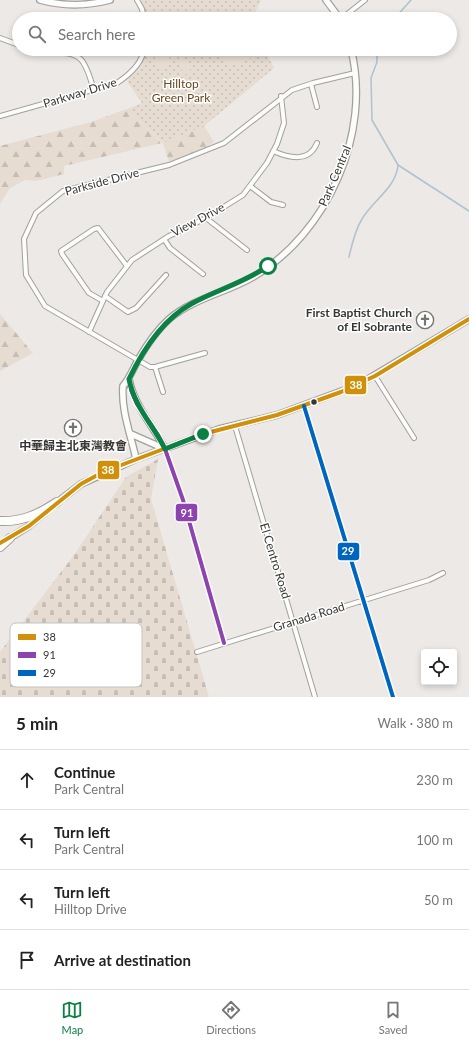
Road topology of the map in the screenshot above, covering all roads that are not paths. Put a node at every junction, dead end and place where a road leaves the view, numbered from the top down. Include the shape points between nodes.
1 (40, 0) edge
2 (110, 0) edge
3 (136, 0) edge
4 (326, 0) edge
5 (365, 0) edge
6 (81, 2) edge
7 (143, 12) edge
8 (335, 12) edge
9 (349, 12) edge
10 (0, 38) edge
11 (12, 42) edge
12 (77, 56) edge
13 (141, 56) edge
14 (352, 56) edge
15 (355, 73) junction
16 (311, 84) junction
17 (94, 91) junction
18 (281, 96) junction
19 (316, 107) dead end
20 (0, 116) edge
21 (317, 143) dead end
22 (273, 152) junction
23 (250, 186) junction
24 (283, 205) dead end
25 (206, 218) junction
26 (164, 239) junction
27 (247, 250) dead end
28 (127, 266) junction
29 (166, 274) dead end
30 (203, 274) dead end
31 (105, 296) junction
32 (103, 301) junction
33 (469, 319) edge
34 (89, 332) junction
35 (205, 353) dead end
36 (138, 360) junction
37 (155, 367) junction
38 (375, 376) junction
39 (129, 379) junction
40 (163, 392) dead end
41 (304, 406) junction
42 (235, 426) junction
43 (131, 434) junction
44 (414, 438) dead end
45 (165, 449) junction
46 (136, 459) junction
47 (57, 502) junction
48 (0, 521) edge
49 (10, 538) junction
50 (0, 542) edge
51 (0, 547) edge
52 (443, 573) dead end
53 (363, 600) junction
54 (293, 622) junction
55 (224, 643) junction
56 (197, 652) dead end
57 (315, 697) edge
58 (393, 697) edge

1 - 6 street via 56,4
2 - 6 street
3 - 7 street
4 - 8 street
5 - 9 street
10 - 11 street
12 - 17 street via 88,68
13 - 17 street, Parkway Drive via 128,75 117,83
14 - 15 street, Park Central
15 - 16 street, Parkside Drive
15 - 36 street, Park Central via 357,100 348,151 322,208 302,235 252,277 190,304 169,320 154,336
16 - 18 street, Parkside Drive
16 - 19 street
17 - 20 street, Parkway Drive
18 - 22 street, View Drive via 284,123
18 - 34 street, Parkside Drive via 224,143 169,165 63,191 36,213 24,238 26,275 45,306
21 - 22 street via 308,155 300,157 289,158
22 - 23 street, View Drive
23 - 24 street via 271,202
23 - 25 street, View Drive via 243,195
25 - 26 street, View Drive
25 - 27 street
26 - 28 street, View Drive
26 - 30 street via 170,248
28 - 31 street, View Drive
28 - 32 street via 98,228 61,251 89,294
29 - 31 street via 130,312
31 - 32 street, View Drive
32 - 34 street, View Drive
33 - 38 street
34 - 36 street, Parkside Drive
35 - 37 street
36 - 37 street, Parkside Drive
36 - 39 street, Park Central
37 - 40 street
38 - 41 street
38 - 44 street
39 - 43 street, Park Central via 123,386 122,398
39 - 45 street via 137,404
41 - 42 street
41 - 53 street
42 - 45 street via 203,434
42 - 54 street, El Centro Road
43 - 45 street
43 - 46 street, Park Central
45 - 46 street
45 - 55 street via 183,500
46 - 47 street via 81,484
47 - 48 highway via 31,517
47 - 49 street via 29,526
49 - 50 street
49 - 51 highway
52 - 53 street, Granada Road via 429,580
53 - 54 street, Granada Road
53 - 58 street
54 - 55 street, Granada Road
54 - 57 street, El Centro Road
55 - 56 street, Granada Road

